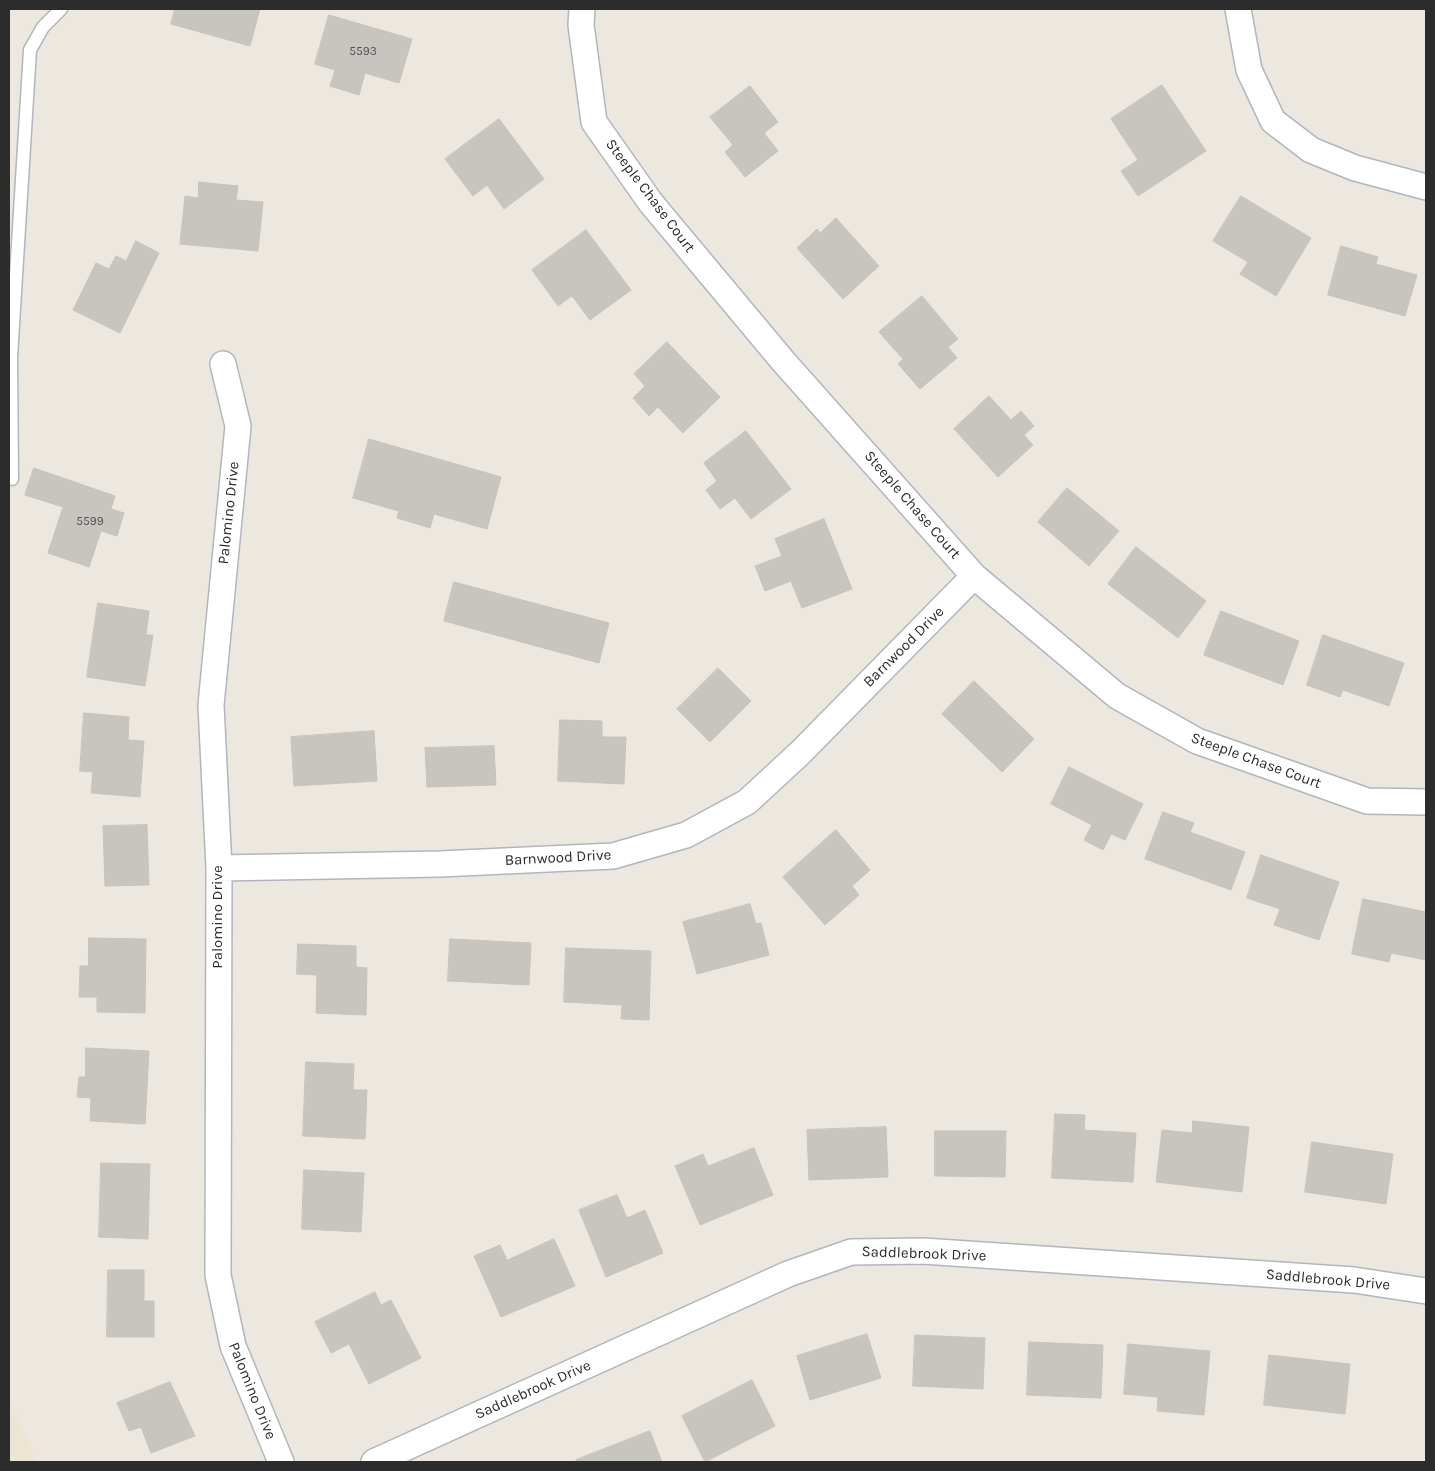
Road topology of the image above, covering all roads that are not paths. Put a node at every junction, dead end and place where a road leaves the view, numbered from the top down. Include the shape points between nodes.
1 (61, 9) edge
2 (582, 9) edge
3 (1238, 9) edge
4 (1426, 187) edge
5 (223, 364) dead end
6 (12, 479) dead end
7 (974, 576) junction
8 (1426, 802) edge
9 (219, 868) junction
10 (1426, 1291) edge
11 (281, 1462) edge
12 (374, 1462) edge

1 - 6 lane via 43,27 30,50 11,357
2 - 7 street, Steeple Chase Court via 580,25 594,122 695,256 783,361
3 - 4 street via 1249,70 1273,121 1311,150 1355,168
5 - 9 street, Palomino Drive via 238,426 211,705
7 - 8 street, Steeple Chase Court via 1117,696 1197,741 1367,801
7 - 9 street, Barnwood Drive via 801,752 747,802 686,835 613,856 440,864
9 - 11 street, Palomino Drive via 218,1275 233,1346
10 - 12 street, Saddlebrook Drive via 1354,1280 923,1252 851,1252 788,1274

